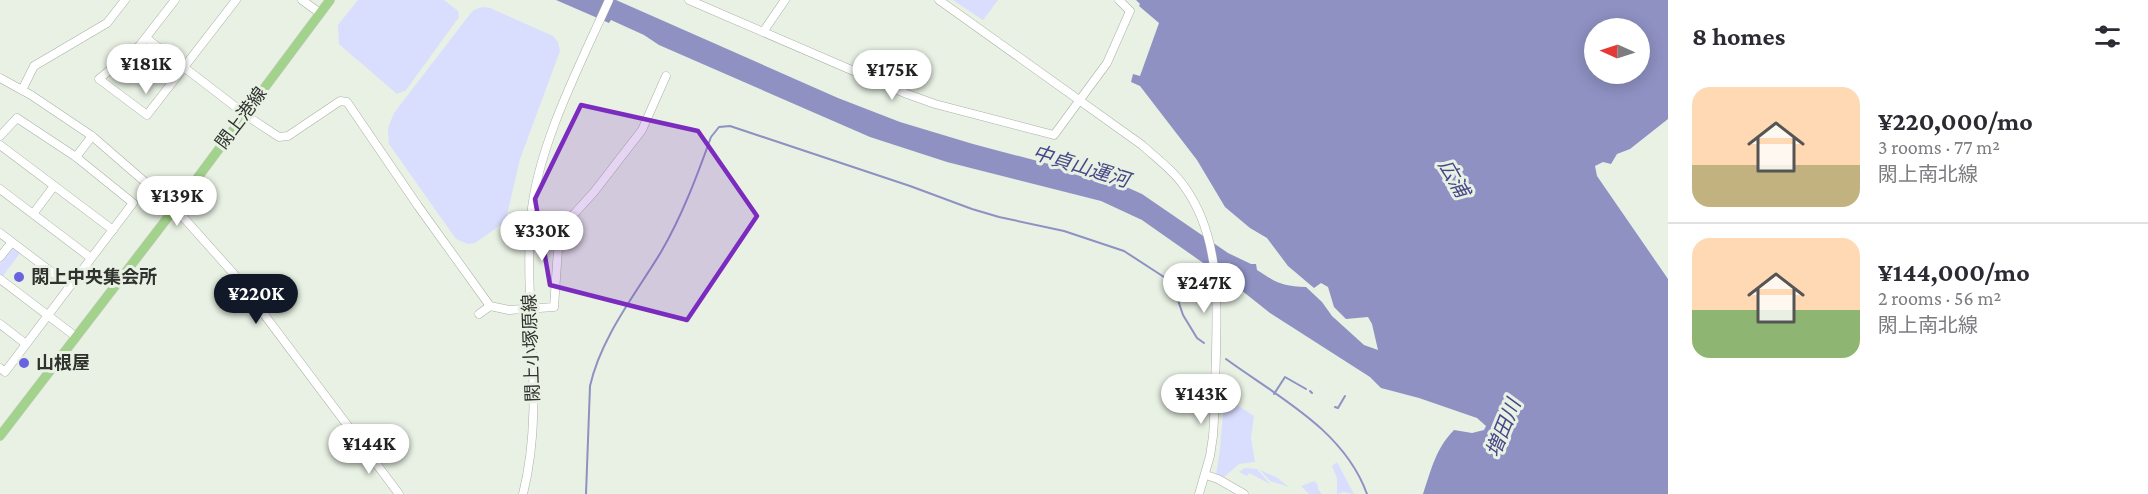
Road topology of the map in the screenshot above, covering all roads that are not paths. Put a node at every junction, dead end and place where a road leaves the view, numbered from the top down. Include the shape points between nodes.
1 (125, 0) edge
2 (175, 0) edge
3 (236, 0) edge
4 (302, 0) edge
5 (330, 0) edge
6 (609, 0) edge
7 (689, 0) edge
8 (785, 0) edge
9 (939, 0) edge
10 (1119, 0) edge
11 (320, 13) junction
12 (763, 32) junction
13 (146, 38) junction
14 (184, 67) junction
15 (666, 76) dead end
16 (0, 78) edge
17 (22, 90) junction
18 (1080, 99) junction
19 (244, 113) junction
20 (0, 136) edge
21 (92, 136) junction
22 (0, 145) edge
23 (76, 157) junction
24 (54, 186) junction
25 (0, 189) edge
26 (175, 208) junction
27 (33, 213) junction
28 (113, 230) junction
29 (0, 233) edge
30 (12, 242) junction
31 (0, 257) edge
32 (91, 258) junction
33 (0, 279) edge
34 (70, 286) junction
35 (490, 306) junction
36 (530, 309) junction
37 (479, 314) dead end
38 (48, 315) junction
39 (0, 324) edge
40 (75, 336) junction
41 (26, 344) junction
42 (2, 373) edge
43 (0, 436) edge
44 (1206, 476) junction
45 (399, 494) edge
46 (523, 494) edge
47 (1199, 494) edge
48 (1244, 494) edge

1 - 17 street via 107,23 34,66
2 - 13 street
3 - 14 street
4 - 11 street
5 - 11 main road, 閖上港線
6 - 36 street, 閖上小塚原線 via 547,145 537,180 531,215
7 - 12 street
8 - 12 street
9 - 18 street
10 - 18 street via 1130,11 1107,63
11 - 19 main road, 閖上港線
12 - 18 street via 935,104 1054,135
13 - 14 street
13 - 14 street via 99,79 147,115
14 - 19 street
15 - 36 street via 642,130 559,235 554,307
16 - 17 street
17 - 21 street
18 - 44 street via 1170,169 1184,185 1206,226 1216,284 1213,436
19 - 26 main road, 閖上港線
19 - 35 street via 282,137 340,101 347,102
20 - 23 street via 17,118
21 - 23 street
21 - 26 street
22 - 24 street
23 - 28 street via 133,203
24 - 27 street
24 - 28 street
25 - 27 street
26 - 40 main road, 閖上港線
26 - 45 street via 233,273
27 - 32 street
28 - 32 street
29 - 30 street
30 - 31 street
30 - 34 street
32 - 34 street
33 - 38 street
34 - 38 street
35 - 36 street
35 - 37 street
36 - 46 street, 閖上小塚原線 via 534,403
38 - 40 street
38 - 41 street
39 - 41 street
40 - 43 main road, 閖上港線
41 - 42 street
44 - 47 street
44 - 48 street

